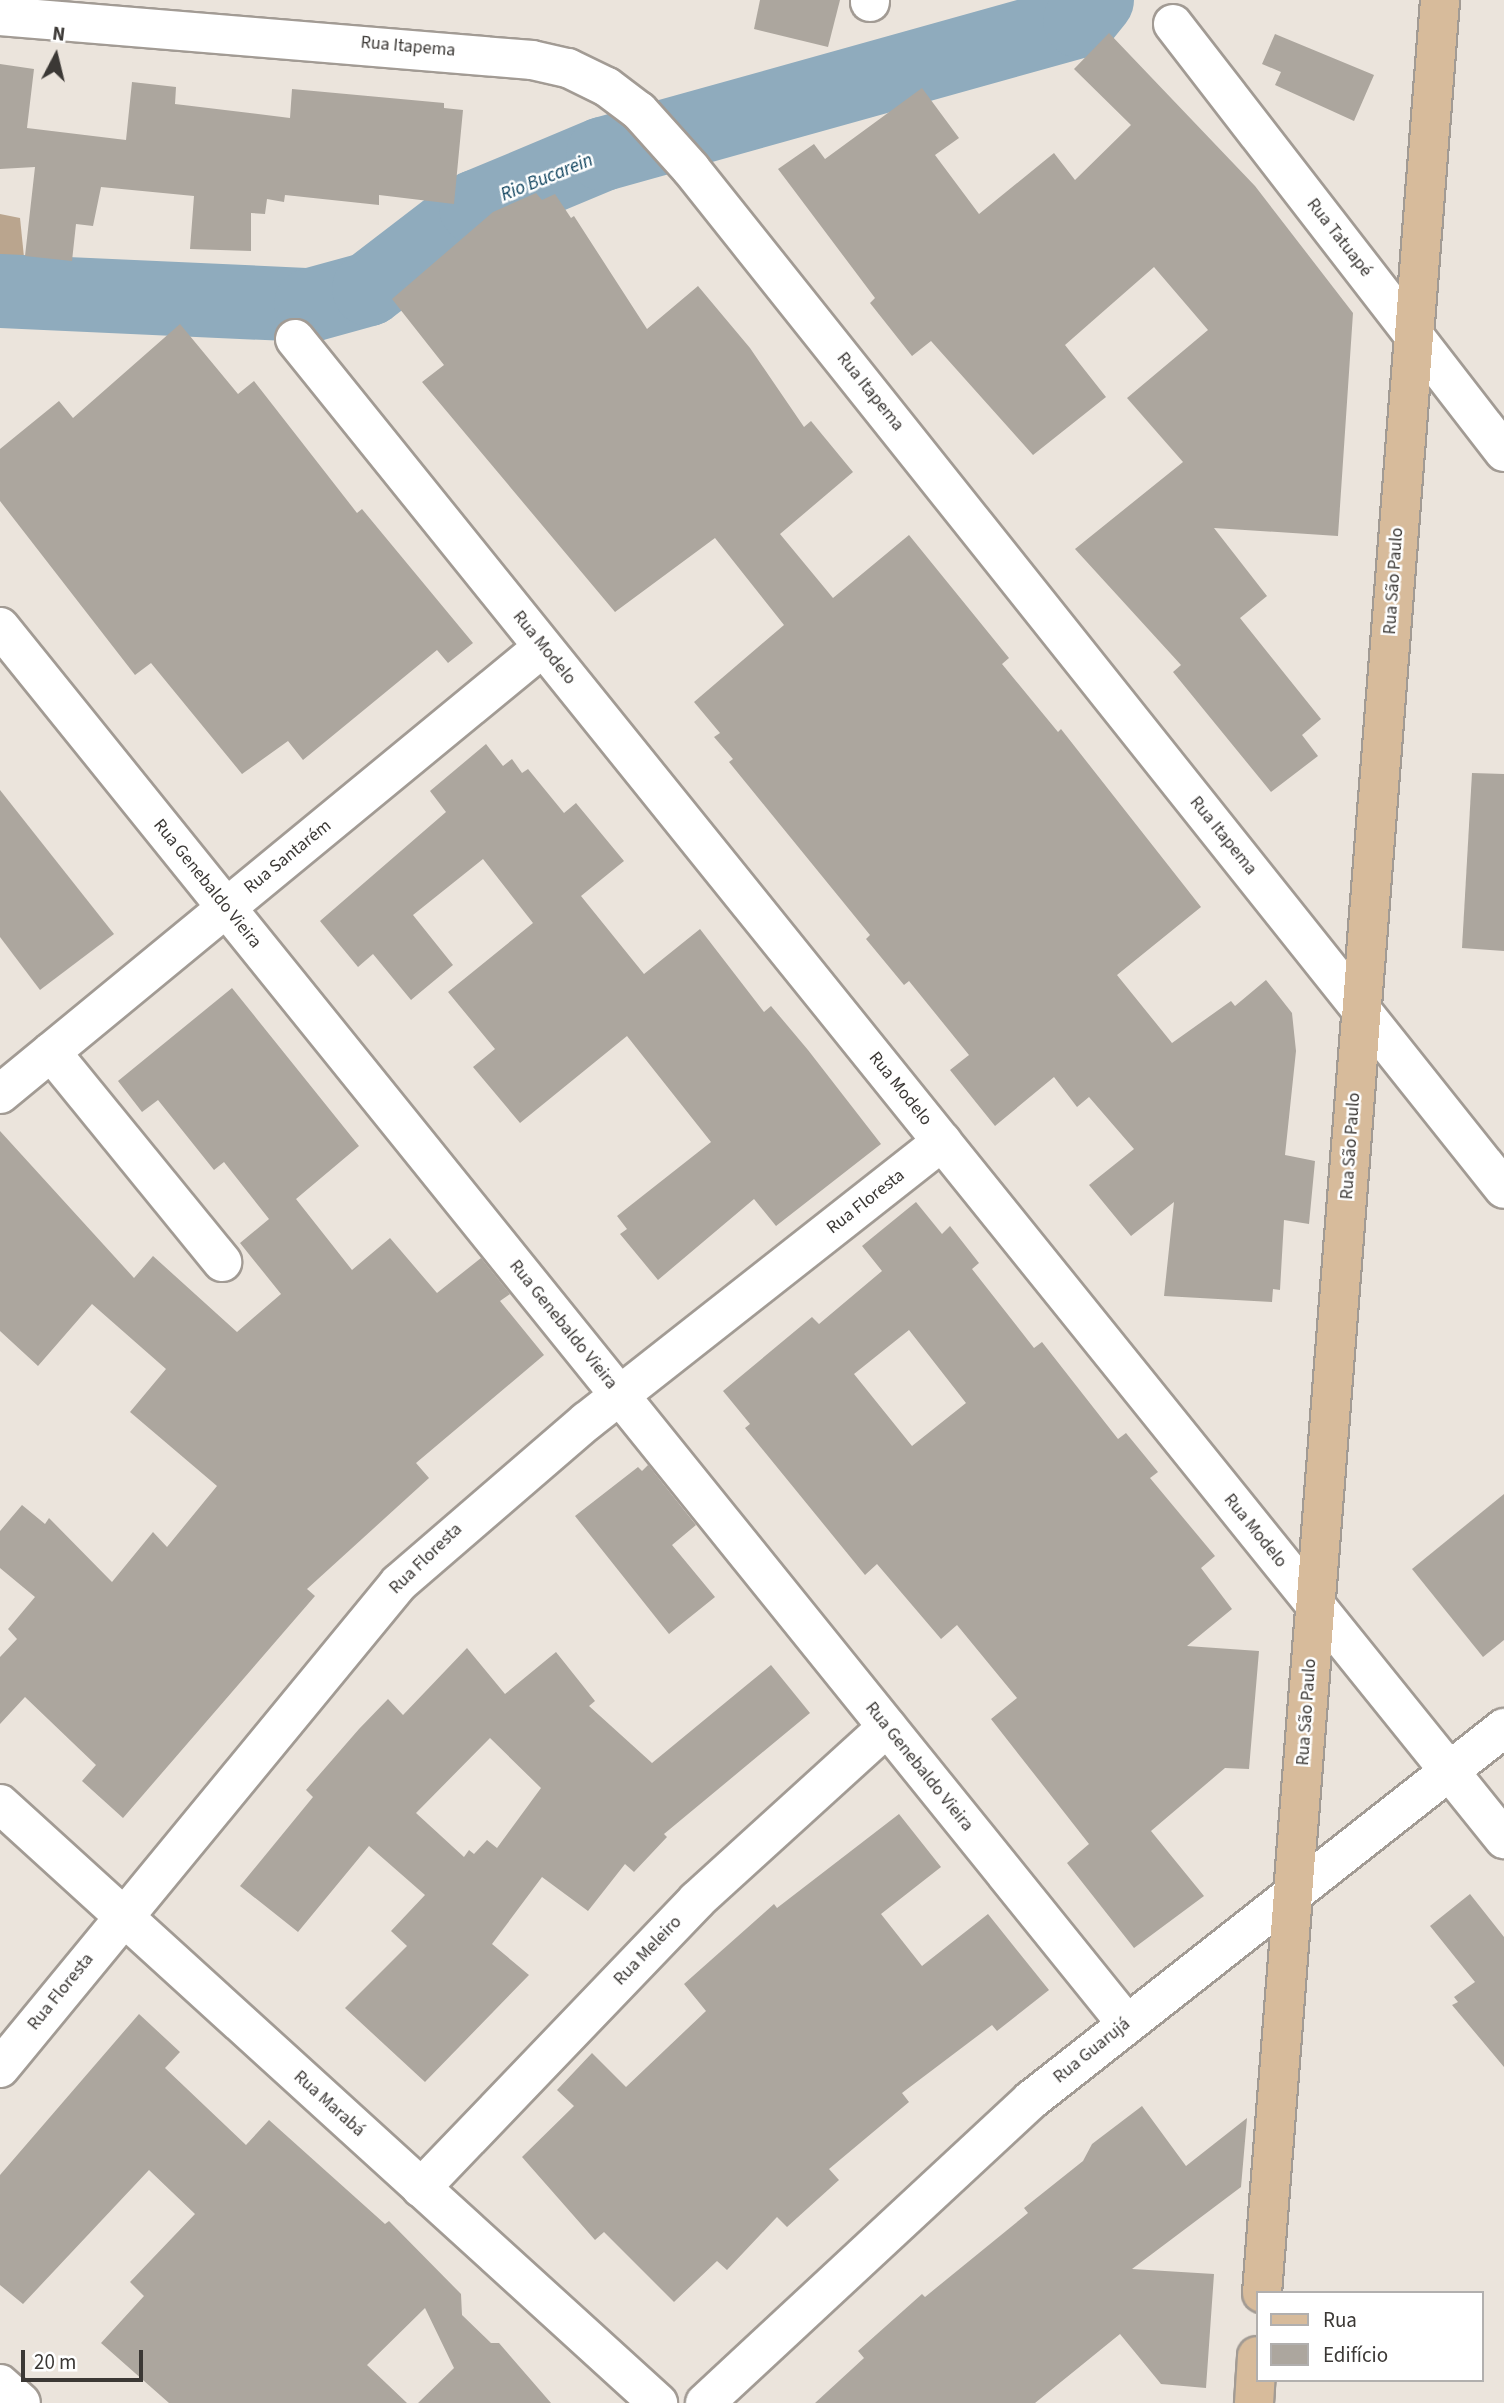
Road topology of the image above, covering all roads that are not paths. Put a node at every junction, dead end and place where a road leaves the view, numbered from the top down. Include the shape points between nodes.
1 (1440, 0) edge
2 (186, 15) edge
3 (0, 16) edge
4 (1173, 24) dead end
5 (1414, 334) junction
6 (295, 339) dead end
7 (1504, 452) edge
8 (0, 627) edge
9 (543, 647) junction
10 (226, 908) junction
11 (1362, 1010) junction
12 (51, 1052) junction
13 (0, 1094) edge
14 (943, 1142) junction
15 (1504, 1189) edge
16 (222, 1262) dead end
17 (619, 1395) junction
18 (1315, 1604) junction
19 (887, 1727) junction
20 (1504, 1728) edge
21 (1449, 1771) junction
22 (0, 1804) edge
23 (1504, 1839) edge
24 (1293, 1893) junction
25 (123, 1916) junction
26 (1126, 2024) junction
27 (0, 2068) edge
28 (421, 2188) junction
29 (1262, 2291) edge
30 (1256, 2372) edge
31 (0, 2384) edge
32 (21, 2403) edge
33 (658, 2403) edge
34 (705, 2403) edge
35 (1254, 2403) edge

1 - 5 main road, Rua São Paulo
2 - 3 street, Rua Itapema
2 - 11 street, Rua Itapema via 532,60 568,68 639,111 691,169
4 - 5 street, Rua Tatuapé
5 - 7 street, Rua Tatuapé
5 - 11 main road, Rua São Paulo
6 - 9 street, Rua Modelo
8 - 10 street, Rua Genebaldo Vieira
9 - 10 street, Rua Santarém
9 - 14 street, Rua Modelo
10 - 12 street, Rua Santarém
10 - 17 street, Rua Genebaldo Vieira
11 - 15 street, Rua Itapema
11 - 18 main road, Rua São Paulo
12 - 13 street, Rua Santarém
12 - 16 street
14 - 17 street, Rua Floresta
14 - 18 street, Rua Modelo
17 - 19 street, Rua Genebaldo Vieira
17 - 25 street, Rua Floresta via 444,1539 399,1583
18 - 21 street, Rua Modelo
18 - 24 main road, Rua São Paulo
19 - 26 street, Rua Genebaldo Vieira
19 - 28 street, Rua Meleiro via 696,1900
20 - 21 street, Rua Guarujá
21 - 23 street, Rua Modelo
21 - 24 street, Rua Guarujá
22 - 25 street, Rua Marabá
24 - 26 street, Rua Guarujá
24 - 29 main road, Rua São Paulo
25 - 27 street, Rua Floresta
25 - 28 street, Rua Marabá
26 - 34 street, Rua Guarujá via 993,2133
28 - 33 street, Rua Marabá
30 - 35 main road
31 - 32 street

